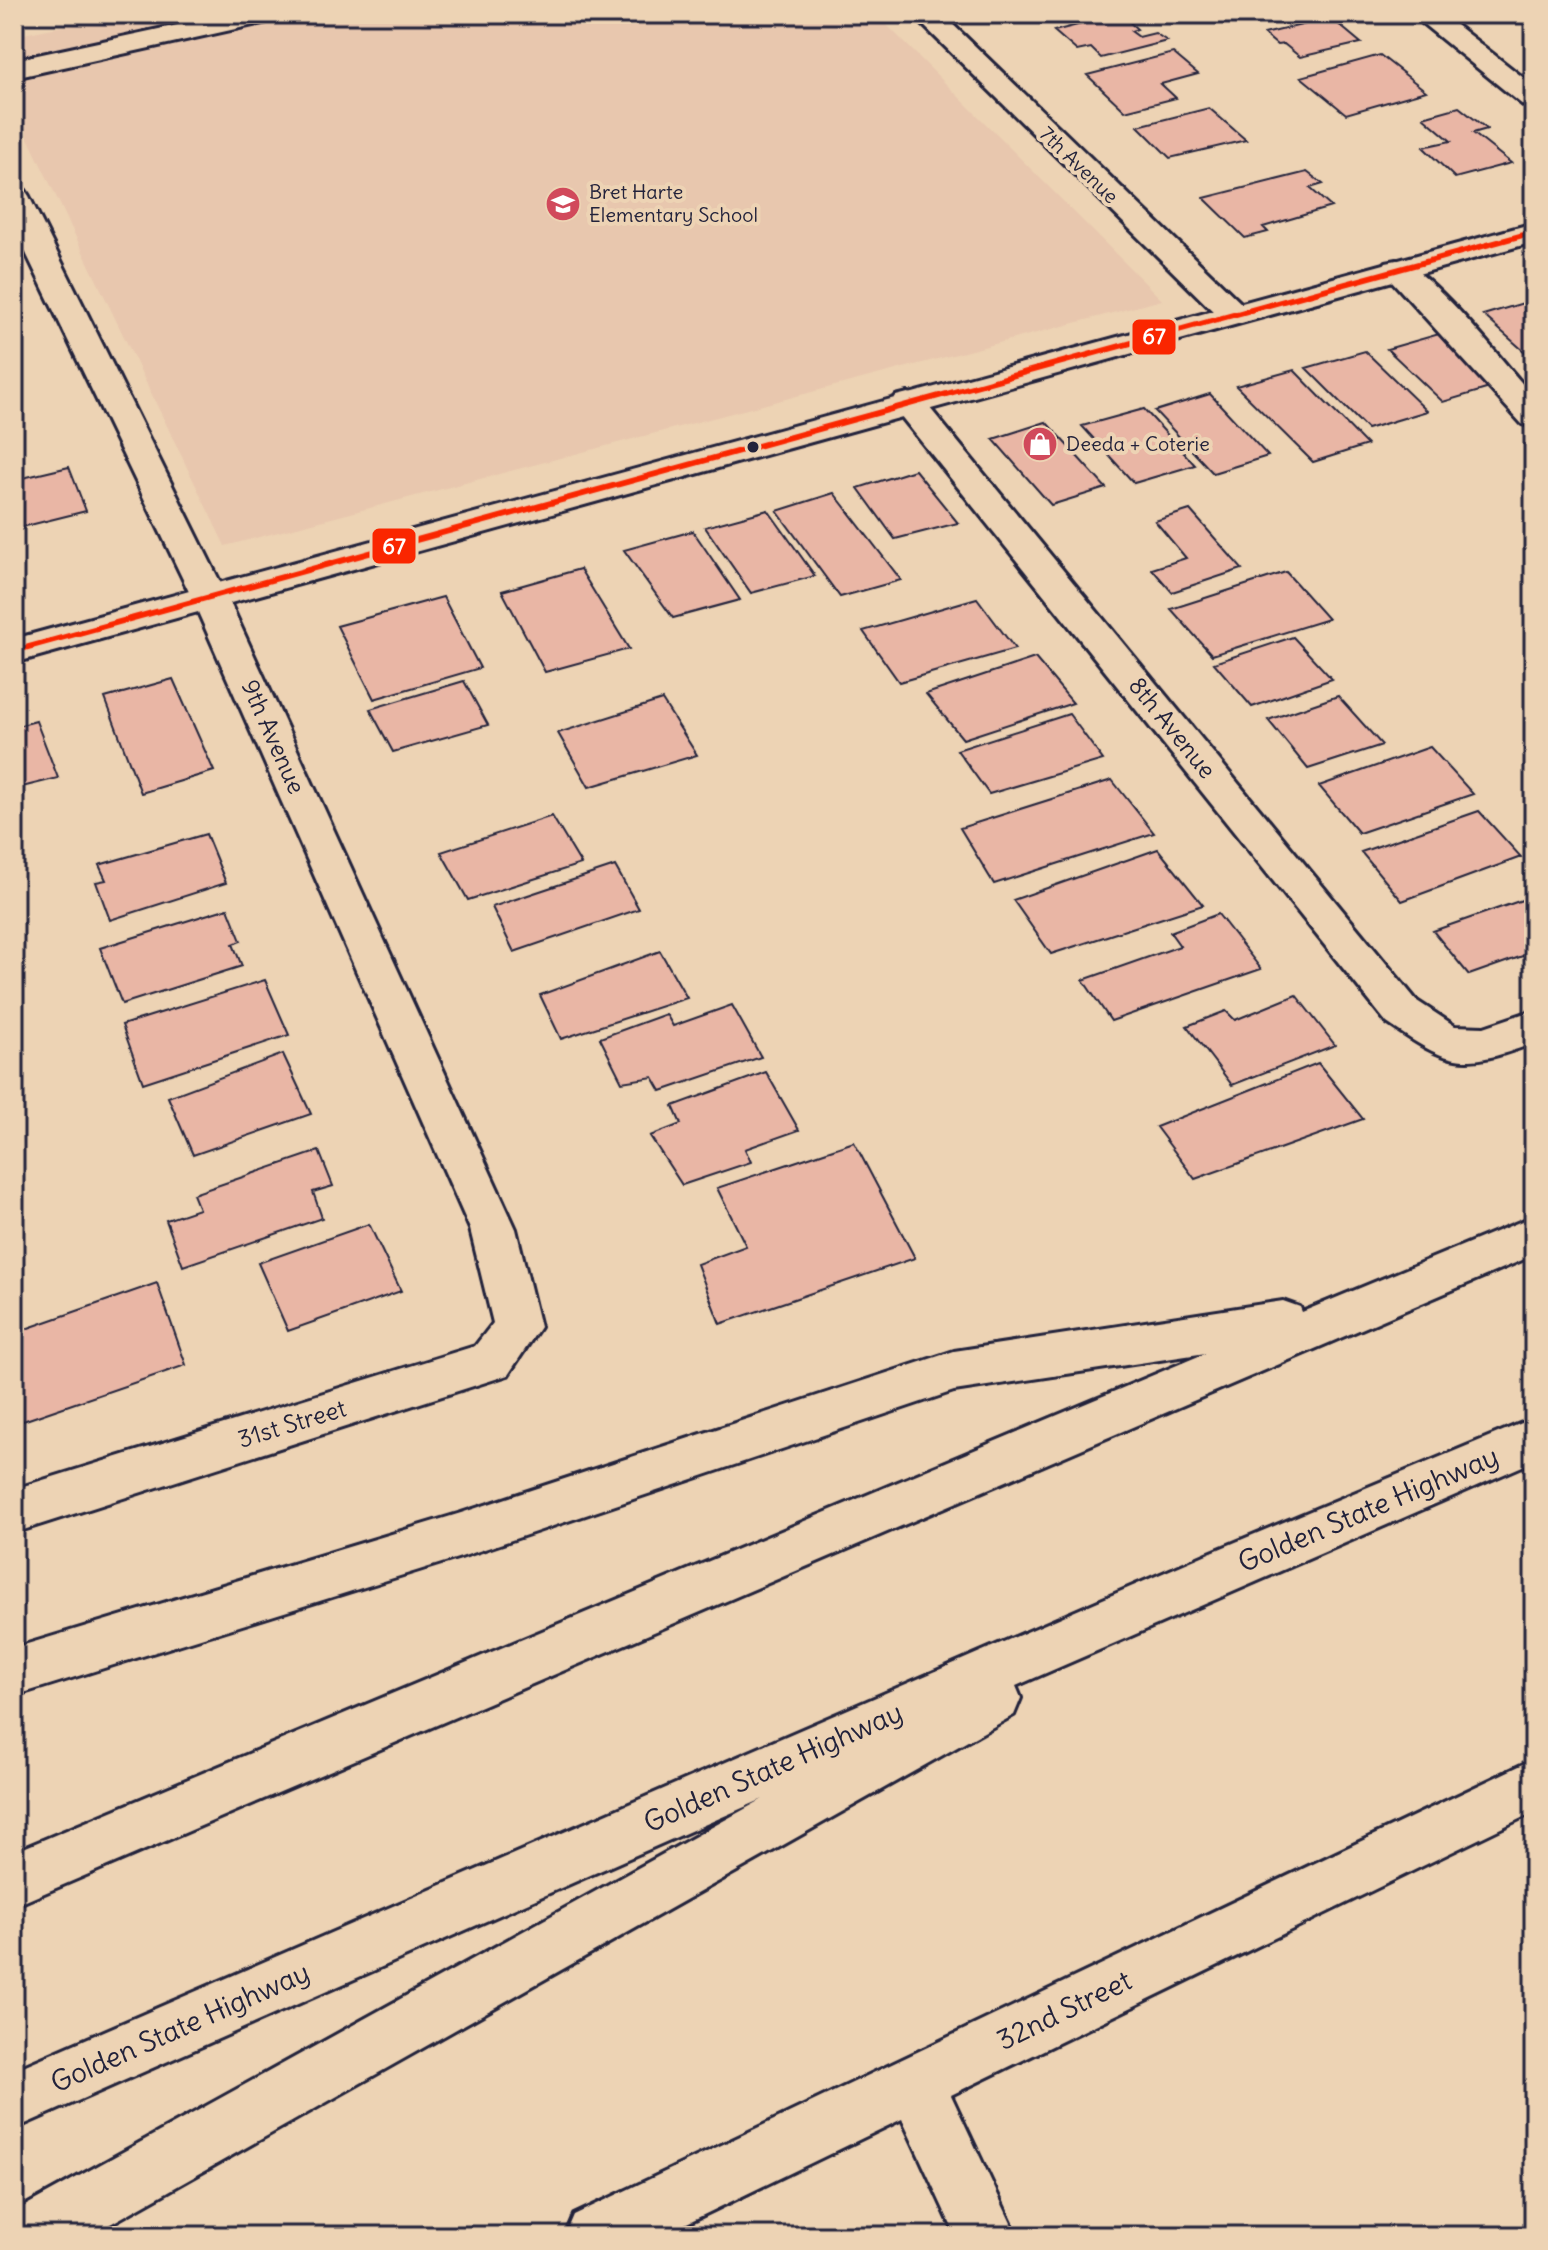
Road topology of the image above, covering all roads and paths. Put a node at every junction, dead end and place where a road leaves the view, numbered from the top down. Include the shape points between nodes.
1 (267, 14) edge
2 (926, 14) edge
3 (1425, 14) edge
4 (14, 69) edge
5 (1534, 100) edge
6 (14, 196) edge
7 (1534, 232) edge
8 (1397, 269) junction
9 (1234, 314) junction
10 (908, 403) junction
11 (1534, 417) edge
12 (209, 596) junction
13 (14, 651) edge
14 (1534, 1026) edge
15 (1534, 1235) edge
16 (510, 1289) joint
17 (1345, 1312) junction
18 (1534, 1439) edge
19 (14, 1511) edge
20 (1225, 1570) junction
21 (14, 1672) edge
22 (1534, 1785) edge
23 (14, 1879) edge
24 (915, 2082) junction
25 (14, 2100) edge
26 (30, 2236) edge
27 (595, 2236) edge
28 (987, 2236) edge

1 - 4 main road
2 - 9 main road, 7th Avenue
3 - 5 main road
6 - 12 main road, 9th Avenue
7 - 8 main road
8 - 9 main road
8 - 11 main road
9 - 10 main road
10 - 12 main road
10 - 14 main road, 8th Avenue via 1402,1012 1447,1042 1486,1044
12 - 13 main road
12 - 16 main road, 9th Avenue via 493,1229
15 - 17 main road
16 - 19 main road, 31st Street via 517,1327 491,1361
17 - 21 main road via 954,1371 461,1535
17 - 23 main road
18 - 20 main road, Golden State Highway
20 - 25 main road, Golden State Highway
20 - 26 main road
22 - 24 main road, 32nd Street
24 - 27 main road, 32nd Street
24 - 28 main road

